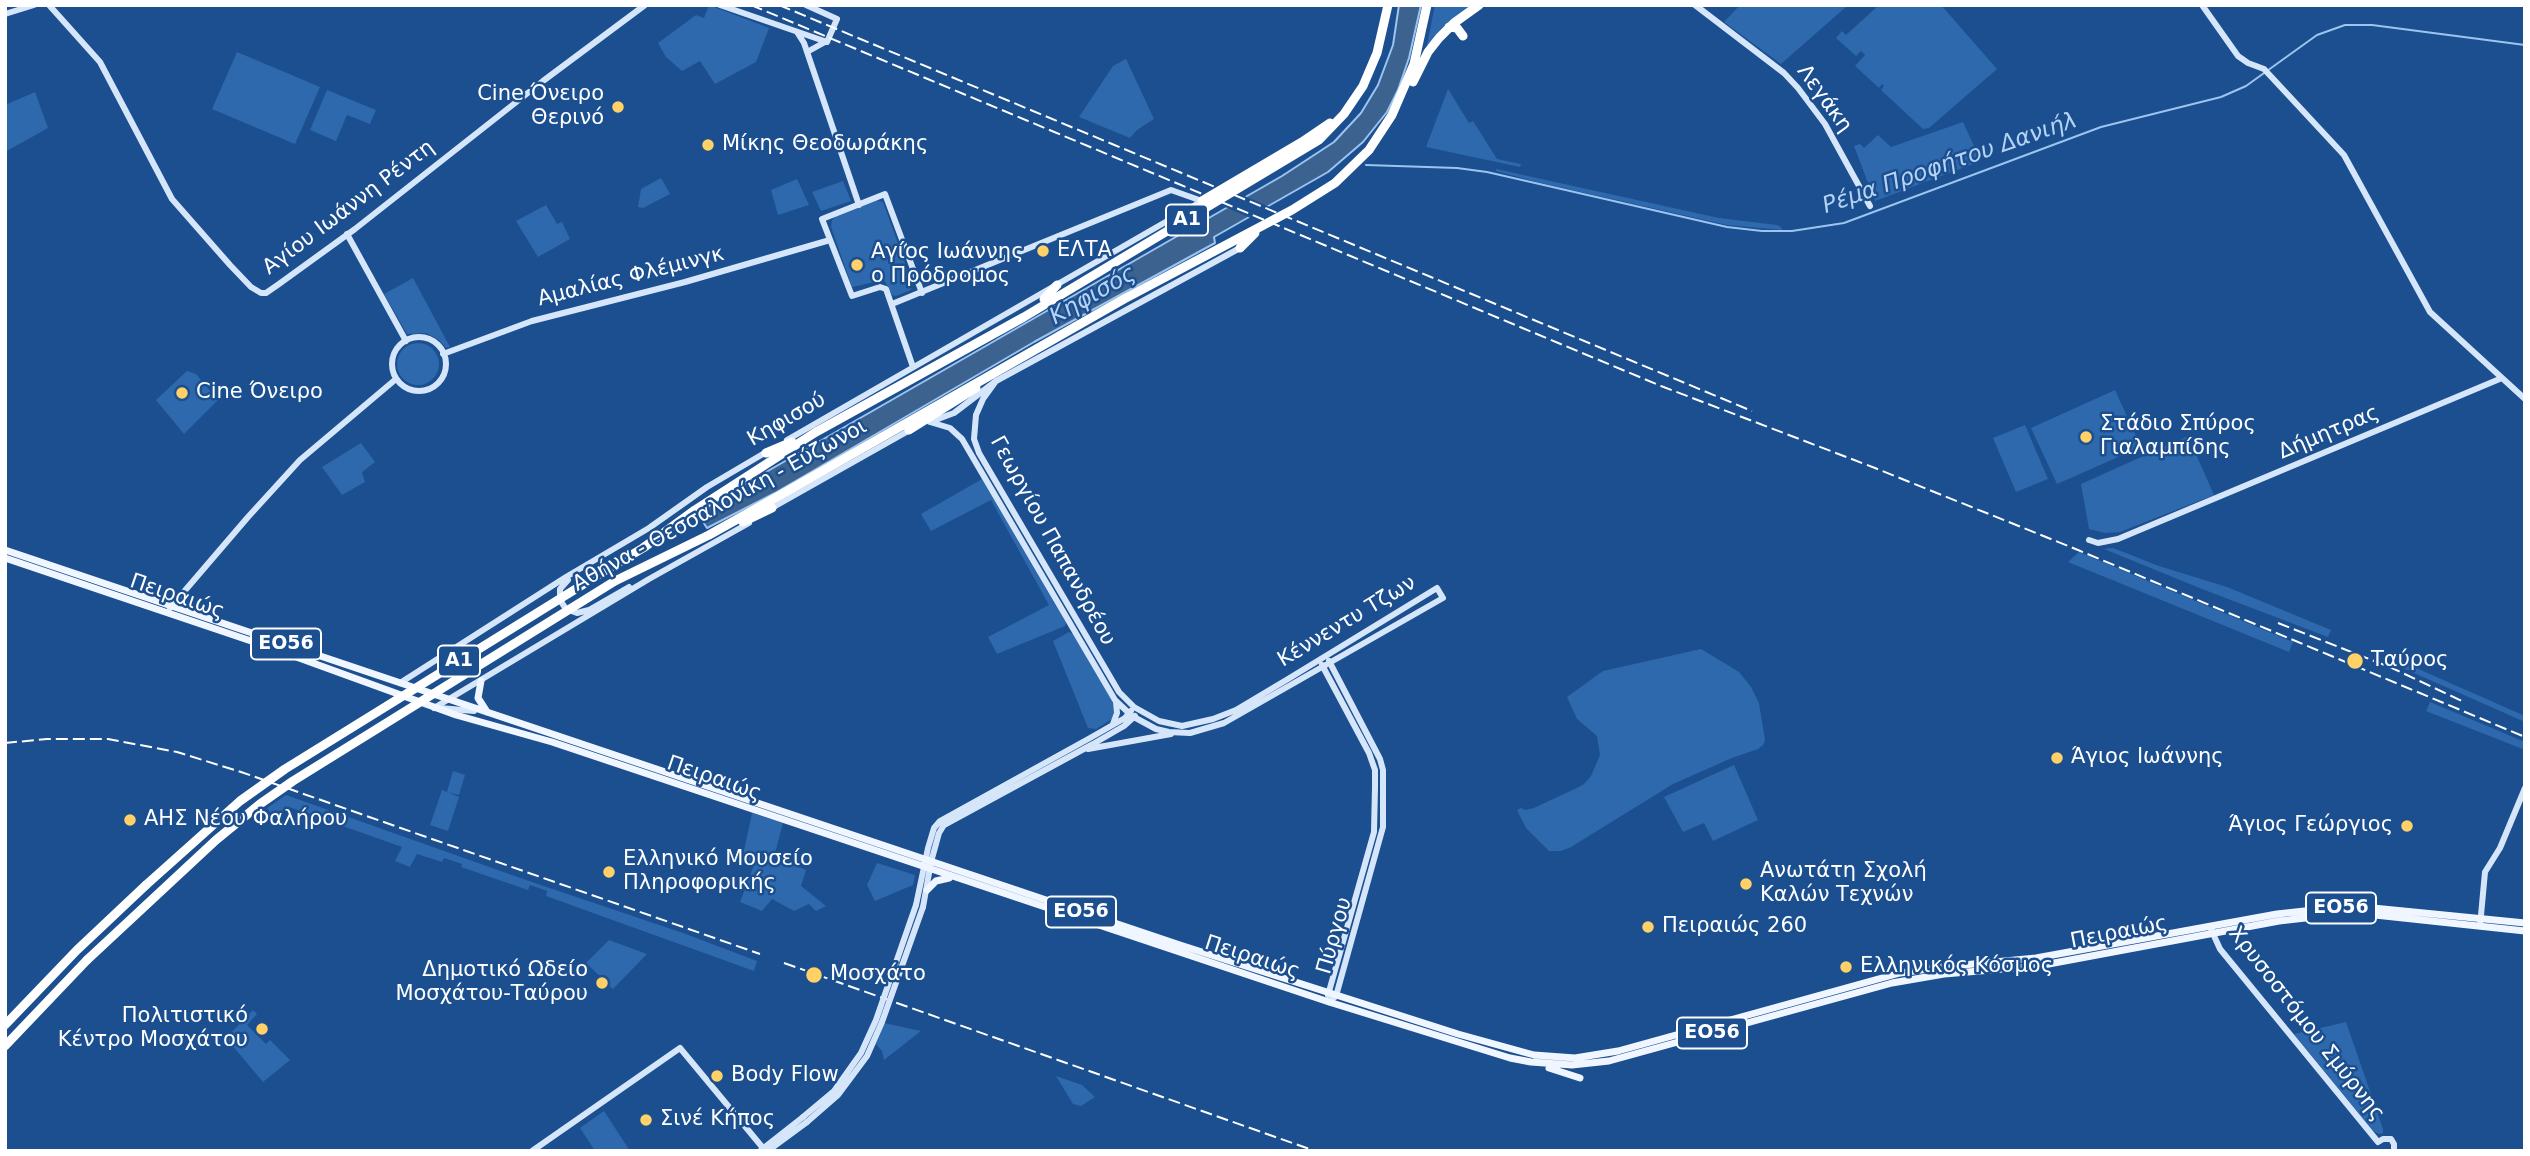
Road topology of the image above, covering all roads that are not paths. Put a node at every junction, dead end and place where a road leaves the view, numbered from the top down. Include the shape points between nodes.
1 (34, 5) edge
2 (49, 5) edge
3 (645, 5) edge
4 (720, 5) edge
5 (806, 5) edge
6 (1388, 5) edge
7 (1427, 5) edge
8 (1479, 5) edge
9 (1695, 5) edge
10 (2202, 5) edge
11 (5, 14) edge
12 (1449, 27) junction
13 (797, 32) junction
14 (1463, 36) dead end
15 (815, 38) junction
16 (827, 41) junction
17 (804, 43) junction
18 (807, 52) junction
19 (1397, 105) junction
20 (1344, 114) junction
21 (1202, 201) junction
22 (859, 205) junction
23 (1870, 206) dead end
24 (1262, 226) junction
25 (347, 234) junction
26 (830, 240) junction
27 (1240, 248) joint
28 (1056, 285) junction
29 (922, 293) junction
30 (892, 304) junction
31 (1024, 317) junction
32 (406, 341) junction
33 (443, 354) junction
34 (913, 367) junction
35 (1001, 369) junction
36 (396, 379) junction
37 (2502, 379) junction
38 (996, 381) junction
39 (2525, 399) edge
40 (930, 422) junction
41 (909, 430) junction
42 (816, 432) junction
43 (765, 453) junction
44 (772, 508) junction
45 (709, 535) junction
46 (2089, 540) dead end
47 (5, 550) edge
48 (5, 558) edge
49 (592, 562) junction
50 (649, 579) junction
51 (169, 609) junction
52 (1323, 658) junction
53 (1327, 666) junction
54 (481, 681) junction
55 (400, 683) junction
56 (450, 699) junction
57 (1116, 702) junction
58 (434, 708) junction
59 (1137, 709) junction
60 (487, 712) junction
61 (1132, 715) junction
62 (1112, 726) junction
63 (1176, 733) junction
64 (1081, 750) junction
65 (2525, 788) edge
66 (927, 865) junction
67 (953, 877) junction
68 (928, 890) junction
69 (920, 906) junction
70 (2480, 922) junction
71 (2525, 923) edge
72 (2211, 930) junction
73 (2525, 931) edge
74 (1331, 997) junction
75 (5, 1025) edge
76 (5, 1046) edge
77 (1531, 1062) junction
78 (1580, 1078) dead end
79 (2378, 1142) junction
80 (762, 1150) edge
81 (532, 1151) edge
82 (2378, 1151) edge
83 (2394, 1151) edge

1 - 11 street
2 - 25 street, Αγίου Ιωάννη Ρέντη via 100,62 179,209 251,287 261,293 272,289
3 - 25 street, Αγίου Ιωάννη Ρέντη
4 - 13 street
5 - 16 street via 837,19
6 - 20 highway, Αθήνα - Θεσσαλονίκη - Εύζωνοι / Α1 via 1371,69
7 - 19 highway, Αθήνα - Θεσσαλονίκη - Εύζωνοι / Α1 via 1414,64
8 - 12 highway
9 - 23 street, Λεγάκη via 1798,88 1827,128
10 - 37 street via 2238,56 2267,71 2346,159 2429,310
12 - 14 highway
12 - 19 highway via 1428,52
13 - 15 street
13 - 17 street
15 - 16 street
15 - 17 street
16 - 18 street
17 - 18 street
18 - 22 street
19 - 24 highway, Αθήνα - Θεσσαλονίκη - Εύζωνοι / Α1 via 1378,138 1348,172
20 - 21 highway
20 - 31 highway, Αθήνα - Θεσσαλονίκη - Εύζωνοι / Α1 via 1308,148
21 - 28 street, Κηφισού
21 - 29 street via 1175,190 1161,194
22 - 26 street via 822,219
22 - 29 street via 885,194
24 - 27 highway
24 - 35 highway, Αθήνα - Θεσσαλονίκη - Εύζωνοι / Α1
25 - 32 street
26 - 30 street via 852,296 883,286
26 - 33 street, Αμαλίας Φλέμινγκ via 532,321
27 - 38 street
28 - 31 highway
28 - 34 street, Κηφισού
29 - 30 street
30 - 34 street
31 - 42 highway, Αθήνα - Θεσσαλονίκη - Εύζωνοι / Α1
32 - 33 street via 430,340
32 - 36 street via 393,358
33 - 36 street via 445,370 434,387 411,390
34 - 43 street, Κηφισού
35 - 41 highway
35 - 45 highway, Αθήνα - Θεσσαλονίκη - Εύζωνοι / Α1
36 - 51 street via 300,460
37 - 39 street
37 - 46 street, Δήμητρας via 2133,533 2105,542
38 - 40 street via 954,413
38 - 59 street, Γεωργίου Παπανδρέου via 978,408 976,447 1111,681
40 - 41 street
40 - 57 street, Γεωργίου Παπανδρέου via 950,428 967,445
41 - 44 street
42 - 43 highway
42 - 75 highway, Αθήνα - Θεσσαλονίκη - Εύζωνοι / Α1, bridge via 643,548 240,801 76,950
43 - 49 street, Κηφισού
44 - 45 highway
44 - 50 street
45 - 76 highway, Αθήνα - Θεσσαλονίκη - Εύζωνοι / Α1, bridge via 615,581 260,804 87,960
47 - 51 main road, Πειραιώς / ΕΟ56
48 - 51 main road, Πειραιώς / ΕΟ56
49 - 50 street via 560,589 562,605 571,612 589,610
49 - 55 street, Κηφισού
50 - 54 street
51 - 55 main road, Πειραιώς / ΕΟ56
51 - 58 main road, Πειραιώς / ΕΟ56
52 - 53 street, Πύργου
52 - 53 street, Κέννεντυ Τζων via 1437,588 1443,598
52 - 59 street, Κέννεντυ Τζων via 1236,710 1205,722 1177,725
53 - 63 street, Κέννεντυ Τζων via 1224,723 1200,732
53 - 74 street, Πύργου via 1377,750 1383,770 1382,834
54 - 56 street
54 - 60 main road via 478,695
55 - 56 main road, Πειραιώς / ΕΟ56
56 - 58 street
56 - 60 main road, Πειραιώς / ΕΟ56
57 - 61 street, Γεωργίου Παπανδρέου
57 - 62 street
58 - 60 street
58 - 66 main road, Πειραιώς / ΕΟ56
59 - 61 street
60 - 66 main road, Πειραιώς / ΕΟ56
61 - 62 street
61 - 63 street, Κέννεντυ Τζων via 1156,729
61 - 64 street via 1124,726
62 - 66 street via 945,816 934,828
63 - 64 street
64 - 66 street via 948,822 940,830
65 - 70 street via 2486,872
66 - 67 main road, Πειραιώς / ΕΟ56
66 - 68 street
66 - 69 street
66 - 74 main road, Πειραιώς / ΕΟ56
67 - 68 main road via 936,881
67 - 74 main road, Πειραιώς / ΕΟ56
68 - 69 street
69 - 80 street, bridge via 867,1056 833,1101 773,1147
70 - 71 main road, Πειραιώς / ΕΟ56
70 - 72 main road, Πειραιώς / ΕΟ56 via 2349,915
70 - 73 main road, Πειραιώς / ΕΟ56
72 - 74 main road, Πειραιώς / ΕΟ56 via 1890,975 1618,1051 1575,1058 1512,1050
72 - 77 main road, Πειραιώς / ΕΟ56 via 2038,966 1881,985 1609,1061 1572,1065
72 - 79 street, Χρυσοστόμου Σμύρνης via 2220,949
74 - 77 main road, Πειραιώς / ΕΟ56
77 - 78 main road
79 - 82 street, Χρυσοστόμου Σμύρνης
79 - 83 street, Χρυσοστόμου Σμύρνης via 2391,1139
80 - 81 street via 680,1048

